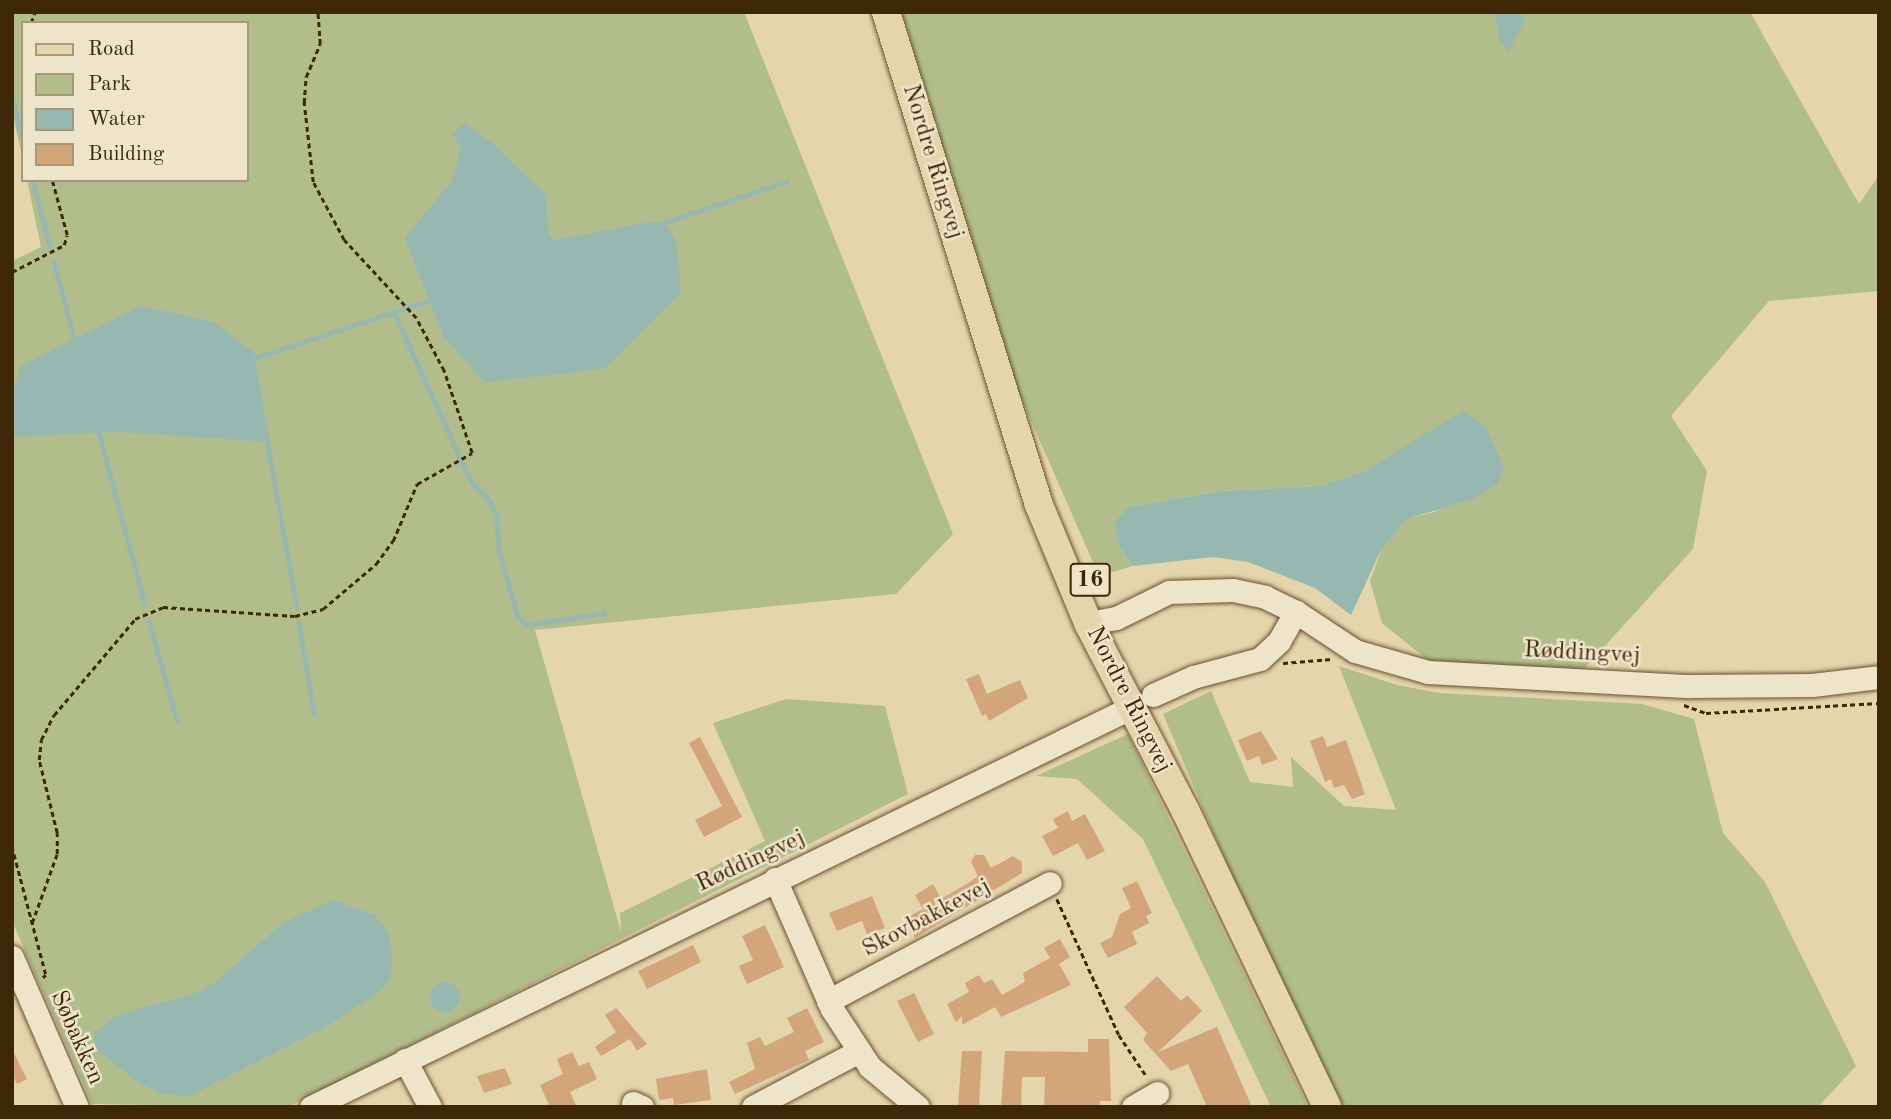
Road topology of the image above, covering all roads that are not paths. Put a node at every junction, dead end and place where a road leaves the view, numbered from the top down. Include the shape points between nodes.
1 (886, 12) edge
2 (1296, 612) junction
3 (1099, 617) junction
4 (1879, 677) edge
5 (1153, 695) dead end
6 (1120, 713) dead end
7 (775, 879) junction
8 (1050, 883) road end
9 (12, 957) edge
10 (20, 995) edge
11 (828, 1001) junction
12 (859, 1051) junction
13 (405, 1060) junction
14 (1157, 1093) road end
15 (77, 1107) edge
16 (311, 1107) edge
17 (430, 1107) edge
18 (753, 1107) edge
19 (918, 1107) edge
20 (1133, 1107) edge
21 (1327, 1107) edge

1 - 3 main road, Nordre Ringvej / 16 via 991,351
2 - 3 street, Røddingvej via 1265,597 1206,588 1156,597
2 - 4 street, Røddingvej via 1355,651 1428,672 1690,686 1812,685
2 - 5 street via 1279,640 1260,659 1193,677
3 - 21 main road, Nordre Ringvej / 16
6 - 7 street, Røddingvej
7 - 11 street
7 - 13 street, Røddingvej
8 - 11 street, Skovbakkevej
9 - 10 street, Søbakken
10 - 15 street, Søbakken
11 - 12 street
12 - 18 street
12 - 19 street via 870,1067
13 - 16 street, Røddingvej
13 - 17 street
14 - 20 street

